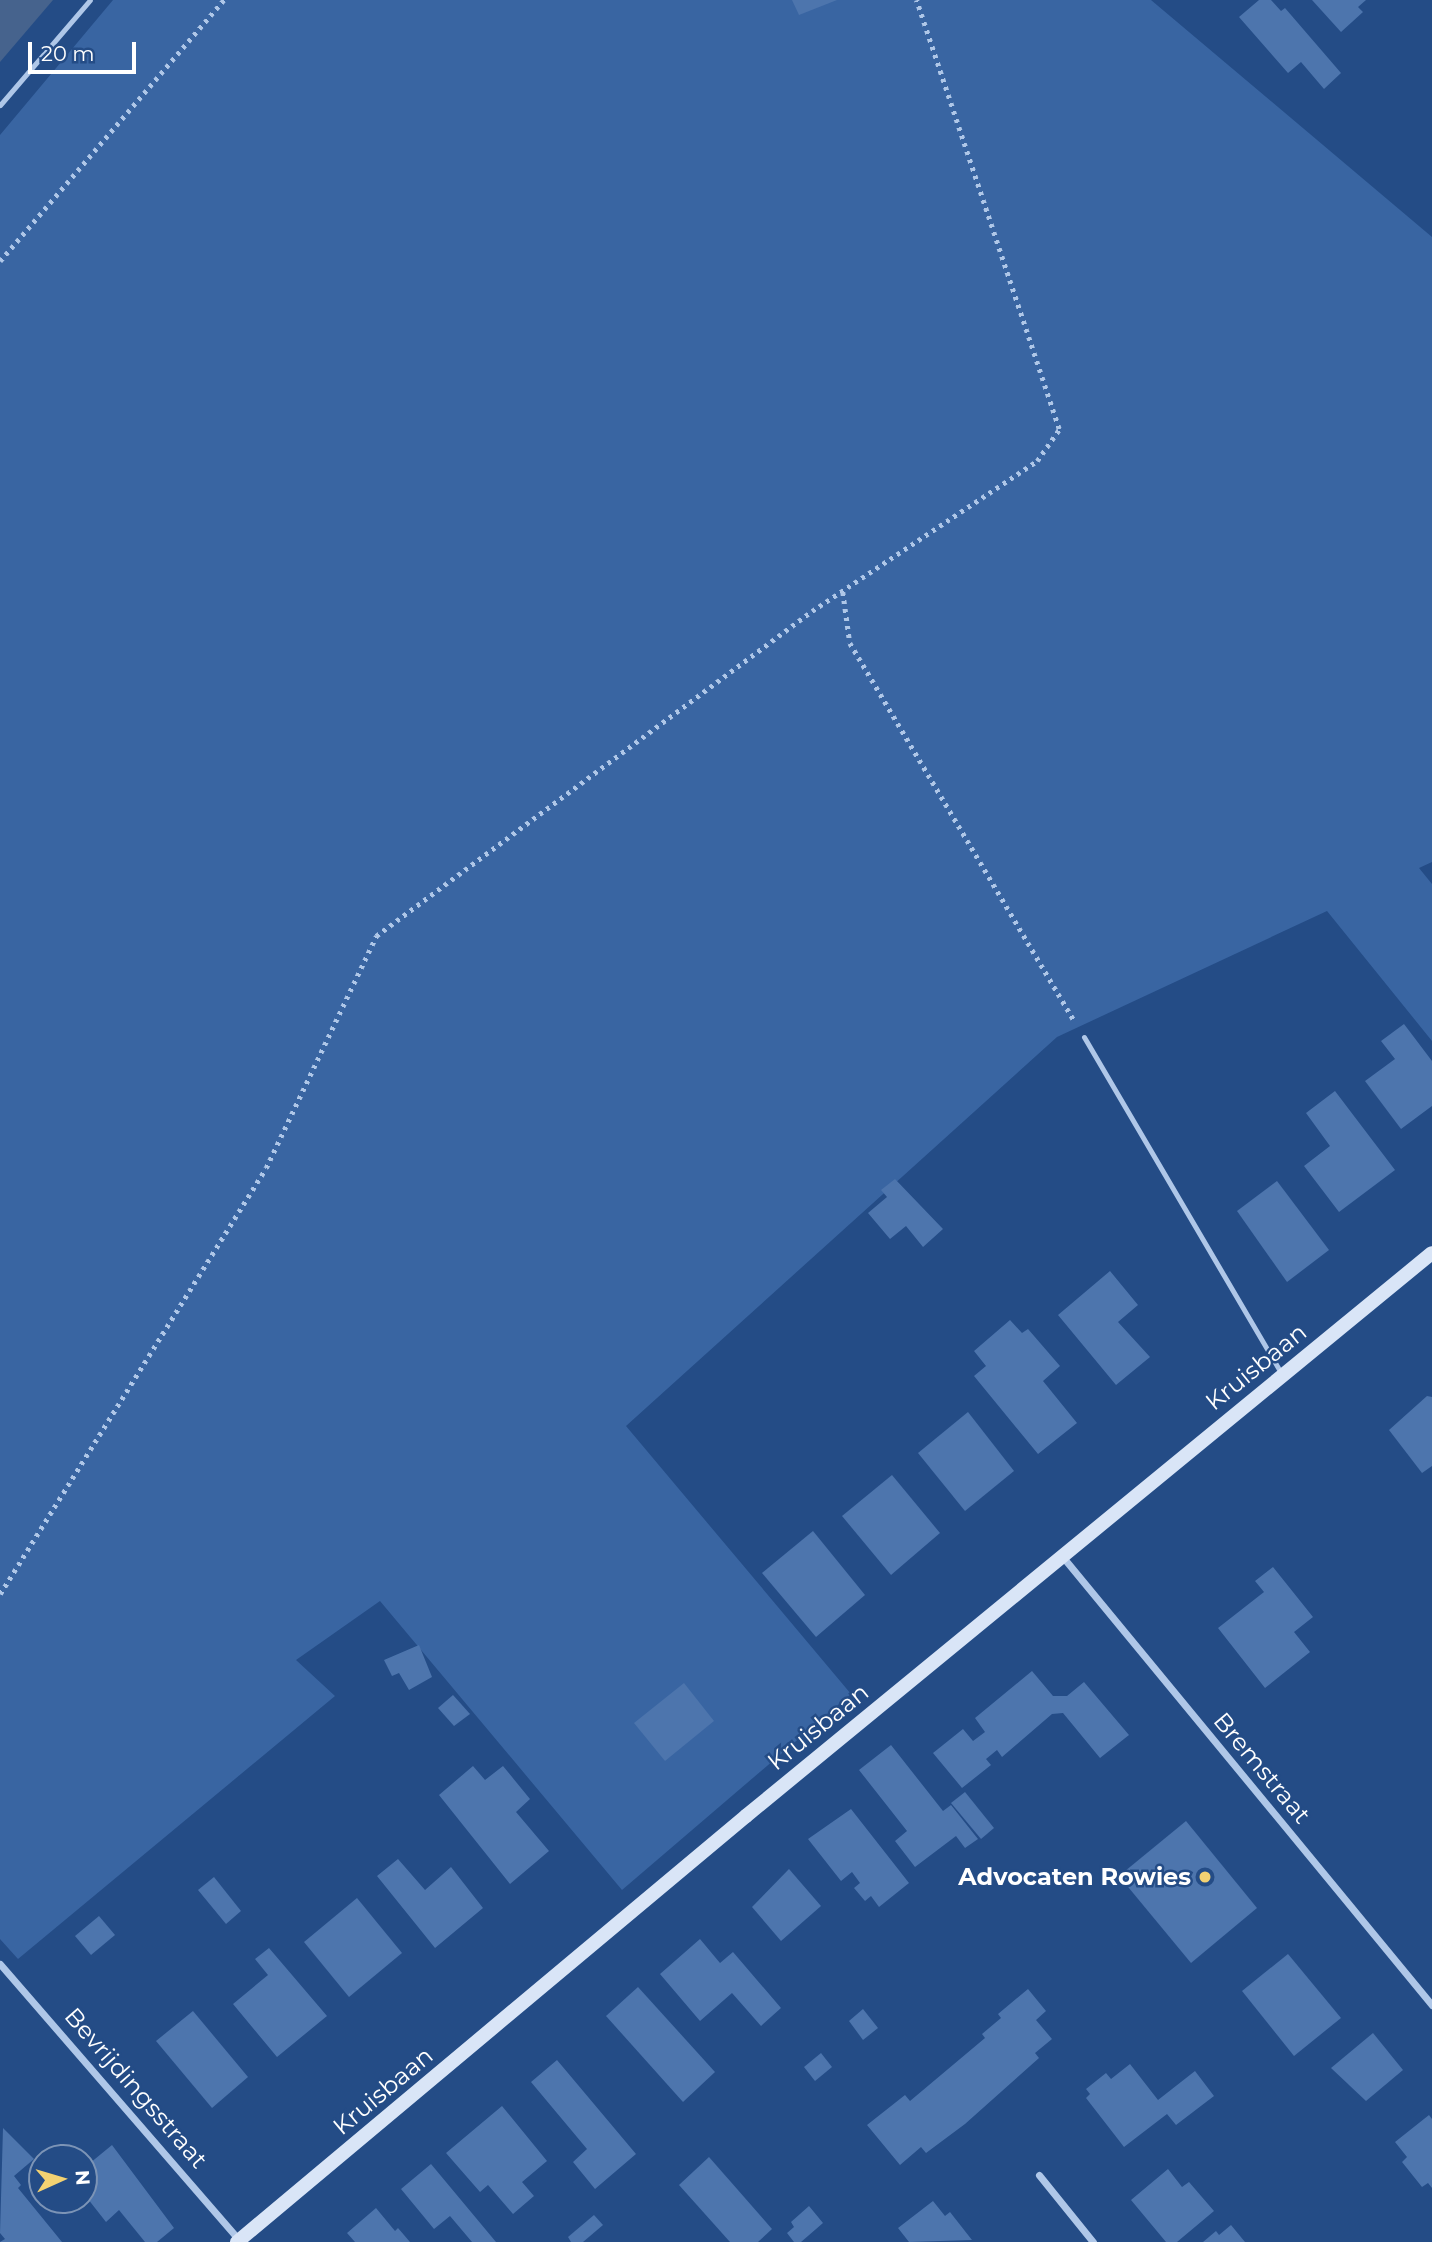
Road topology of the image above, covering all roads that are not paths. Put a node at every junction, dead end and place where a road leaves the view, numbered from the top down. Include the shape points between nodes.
1 (90, 0) edge
2 (0, 106) edge
3 (1084, 1037) road end
4 (1432, 1253) edge
5 (1282, 1374) junction
6 (1062, 1556) junction
7 (0, 1964) edge
8 (1432, 2005) edge
9 (1039, 2175) dead end
10 (239, 2241) edge
11 (1093, 2242) edge

1 - 2 lane
3 - 5 lane
4 - 5 street, Kruisbaan
5 - 6 street, Kruisbaan
6 - 8 street, Bremstraat
6 - 10 street, Kruisbaan
7 - 10 street, Bevrijdingsstraat
9 - 11 street

